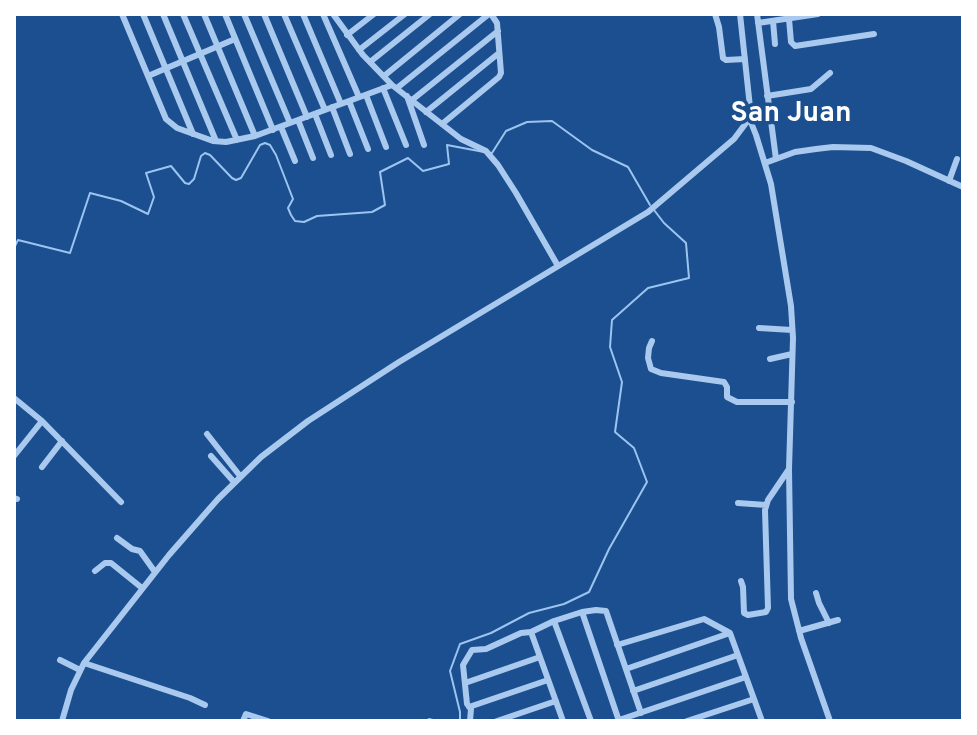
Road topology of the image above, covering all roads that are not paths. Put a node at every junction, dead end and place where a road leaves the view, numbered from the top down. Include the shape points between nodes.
1 (122, 14) edge
2 (143, 14) edge
3 (163, 14) edge
4 (183, 14) edge
5 (204, 14) edge
6 (225, 14) edge
7 (244, 14) edge
8 (264, 14) edge
9 (284, 14) edge
10 (303, 14) edge
11 (323, 14) edge
12 (346, 14) edge
13 (374, 14) edge
14 (405, 14) edge
15 (430, 14) edge
16 (460, 14) edge
17 (490, 14) edge
18 (715, 14) edge
19 (740, 14) edge
20 (757, 14) edge
21 (818, 14) edge
22 (335, 17) edge
23 (789, 19) junction
24 (773, 21) junction
25 (758, 23) junction
26 (498, 31) junction
27 (874, 34) dead end
28 (347, 35) junction
29 (235, 39) junction
30 (775, 44) dead end
31 (218, 46) junction
32 (359, 50) junction
33 (499, 53) junction
34 (200, 54) junction
35 (745, 59) junction
36 (183, 61) junction
37 (370, 62) junction
38 (166, 68) junction
39 (830, 73) dead end
40 (148, 76) junction
41 (384, 76) junction
42 (395, 86) junction
43 (383, 88) junction
44 (362, 96) junction
45 (767, 96) junction
46 (409, 98) junction
47 (349, 101) junction
48 (341, 104) junction
49 (328, 109) junction
50 (426, 112) junction
51 (782, 112) dead end
52 (315, 114) junction
53 (770, 114) junction
54 (748, 115) junction
55 (307, 117) junction
56 (298, 120) junction
57 (290, 123) junction
58 (442, 124) junction
59 (281, 127) junction
60 (273, 130) junction
61 (193, 134) junction
62 (255, 136) junction
63 (237, 140) junction
64 (216, 141) junction
65 (406, 145) dead end
66 (424, 145) dead end
67 (386, 147) dead end
68 (368, 149) dead end
69 (350, 154) dead end
70 (331, 155) dead end
71 (313, 158) dead end
72 (776, 159) junction
73 (957, 159) dead end
74 (295, 161) dead end
75 (765, 163) junction
76 (949, 181) junction
77 (963, 187) edge
78 (558, 266) junction
79 (759, 328) dead end
80 (792, 330) junction
81 (652, 341) dead end
82 (792, 354) junction
83 (770, 359) dead end
84 (662, 364) dead end
85 (662, 373) junction
86 (14, 398) edge
87 (792, 402) junction
88 (42, 421) junction
89 (207, 434) dead end
90 (62, 441) junction
91 (14, 456) edge
92 (211, 456) dead end
93 (42, 467) dead end
94 (789, 469) junction
95 (237, 479) junction
96 (121, 502) dead end
97 (738, 503) dead end
98 (766, 505) junction
99 (117, 538) dead end
100 (95, 571) dead end
101 (155, 572) junction
102 (741, 581) dead end
103 (142, 588) junction
104 (816, 593) dead end
105 (582, 612) junction
106 (838, 620) dead end
107 (554, 621) junction
108 (829, 623) junction
109 (799, 631) junction
110 (531, 632) junction
111 (730, 633) junction
112 (617, 645) junction
113 (738, 655) junction
114 (540, 657) junction
115 (60, 660) dead end
116 (84, 663) junction
117 (626, 669) junction
118 (80, 670) junction
119 (746, 677) junction
120 (548, 680) junction
121 (465, 683) junction
122 (633, 691) junction
123 (754, 699) junction
124 (556, 701) junction
125 (205, 705) dead end
126 (469, 707) junction
127 (643, 712) junction
128 (62, 721) edge
129 (243, 721) edge
130 (268, 721) edge
131 (470, 721) edge
132 (497, 721) edge
133 (563, 721) edge
134 (591, 721) edge
135 (619, 721) edge
136 (648, 721) edge
137 (687, 721) edge
138 (762, 721) edge
139 (830, 721) edge

1 - 40 street
2 - 38 street
3 - 36 street
4 - 34 street
5 - 31 street
6 - 29 street
7 - 57 street
8 - 55 street
9 - 49 street
10 - 48 street
11 - 44 street
12 - 22 street
13 - 28 street
14 - 32 street
15 - 37 street
16 - 41 street
17 - 26 street
17 - 42 street
18 - 35 street via 723,58
19 - 35 street
20 - 25 street
21 - 23 street
22 - 28 street
23 - 24 street
23 - 27 street via 795,46
24 - 25 street
24 - 30 street
25 - 45 street
26 - 33 street
26 - 46 street
28 - 32 street
29 - 31 street
29 - 60 street
31 - 34 street
31 - 62 street
32 - 37 street
33 - 50 street
33 - 58 street via 497,80
34 - 36 street
34 - 63 street
35 - 54 street
36 - 38 street
36 - 64 street
37 - 41 street
38 - 40 street
38 - 61 street
39 - 45 street via 811,89
40 - 61 street via 166,119
41 - 42 street
42 - 43 street
42 - 46 street
43 - 44 street
43 - 65 street
44 - 47 street
44 - 67 street
45 - 53 street
46 - 50 street
46 - 66 street
47 - 48 street
47 - 68 street
48 - 49 street
49 - 52 street
49 - 69 street
50 - 58 street
51 - 53 street
52 - 55 street
52 - 70 street
53 - 72 street
54 - 75 street
54 - 78 street via 734,139 656,206
55 - 56 street
56 - 57 street
56 - 71 street
57 - 59 street
58 - 78 street via 486,151 498,165
59 - 60 street
59 - 74 street
60 - 62 street
61 - 64 street
62 - 63 street
63 - 64 street
72 - 75 street
72 - 76 street via 816,149 871,148
73 - 76 street
75 - 80 street
76 - 77 street
78 - 95 street via 308,421
79 - 80 street
80 - 82 street
81 - 85 street via 649,366
82 - 83 street
82 - 87 street
84 - 85 street
85 - 87 street via 724,382 727,397 737,402
86 - 88 street
87 - 94 street
88 - 90 street
88 - 91 street
89 - 95 street
90 - 93 street
90 - 96 street
92 - 95 street
94 - 98 street
94 - 109 street via 791,595
95 - 101 street
97 - 98 street
98 - 102 street via 766,612 744,613
99 - 101 street via 140,551
100 - 103 street via 111,563
101 - 103 street
103 - 116 street
104 - 108 street
105 - 107 street
105 - 112 street via 606,611
105 - 135 street
106 - 108 street
107 - 110 street
107 - 134 street
108 - 109 street
109 - 139 street
110 - 114 street
110 - 121 street via 472,650 463,665
111 - 112 street via 704,619
111 - 113 street
111 - 117 street
112 - 117 street
113 - 119 street
113 - 122 street
114 - 120 street
114 - 121 street
115 - 118 street
116 - 118 street
116 - 125 street
117 - 122 street
118 - 128 street
119 - 123 street
119 - 127 street
120 - 124 street
120 - 126 street
121 - 126 street
122 - 127 street
123 - 137 street
123 - 138 street
124 - 132 street
124 - 133 street
126 - 131 street
127 - 135 street
127 - 136 street
129 - 130 street via 246,714

